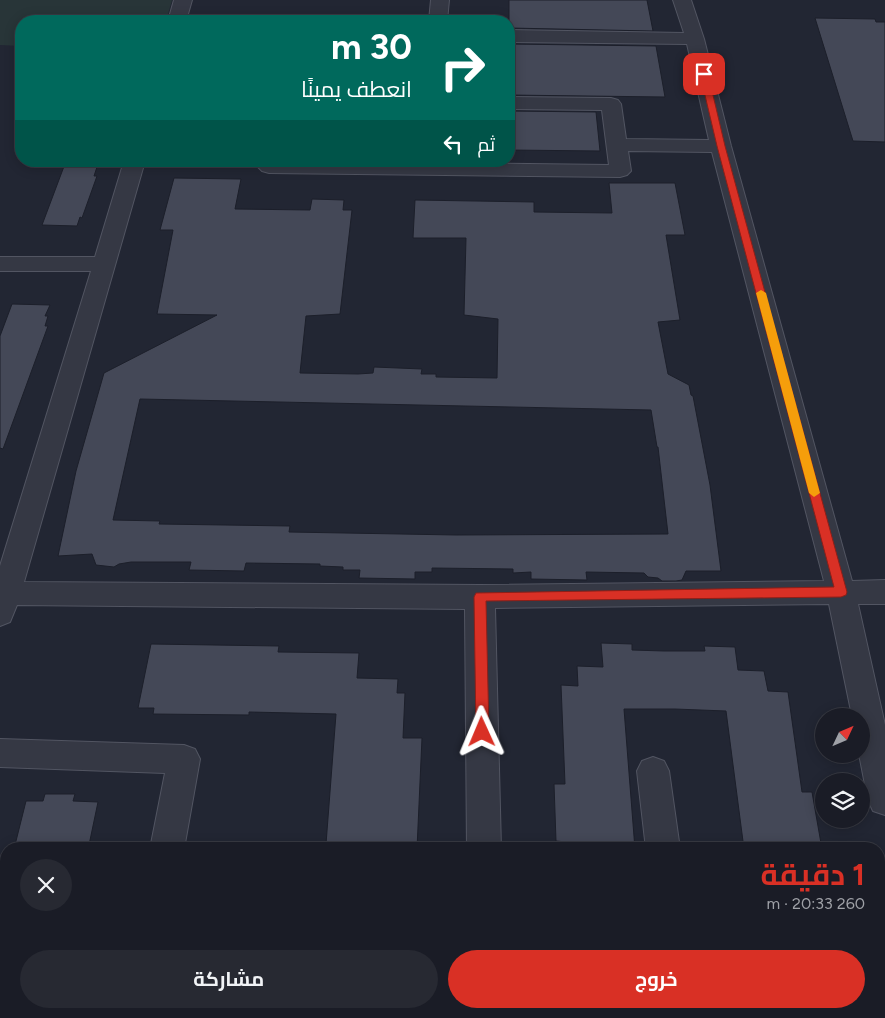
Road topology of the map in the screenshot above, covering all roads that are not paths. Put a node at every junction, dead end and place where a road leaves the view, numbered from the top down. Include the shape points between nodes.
1 (183, 0) edge
2 (440, 0) edge
3 (682, 0) edge
4 (179, 15) edge
5 (439, 15) edge
6 (515, 36) edge
7 (695, 39) junction
8 (515, 103) edge
9 (617, 145) junction
10 (721, 146) junction
11 (134, 167) edge
12 (269, 167) edge
13 (0, 264) edge
14 (105, 264) junction
15 (841, 592) junction
16 (885, 592) edge
17 (480, 597) junction
18 (2, 600) edge
19 (0, 753) edge
20 (654, 770) dead end
21 (885, 800) edge
22 (168, 842) edge
23 (484, 842) edge
24 (662, 842) edge

1 - 4 street
2 - 5 street
3 - 7 street
6 - 7 street
7 - 10 street
8 - 9 street via 611,104
9 - 10 street
9 - 12 street via 620,171
10 - 15 street
11 - 14 street
13 - 14 street
14 - 18 street
15 - 16 street
15 - 17 street
15 - 21 street
17 - 18 street
17 - 23 street
19 - 22 street via 184,759
20 - 24 street

